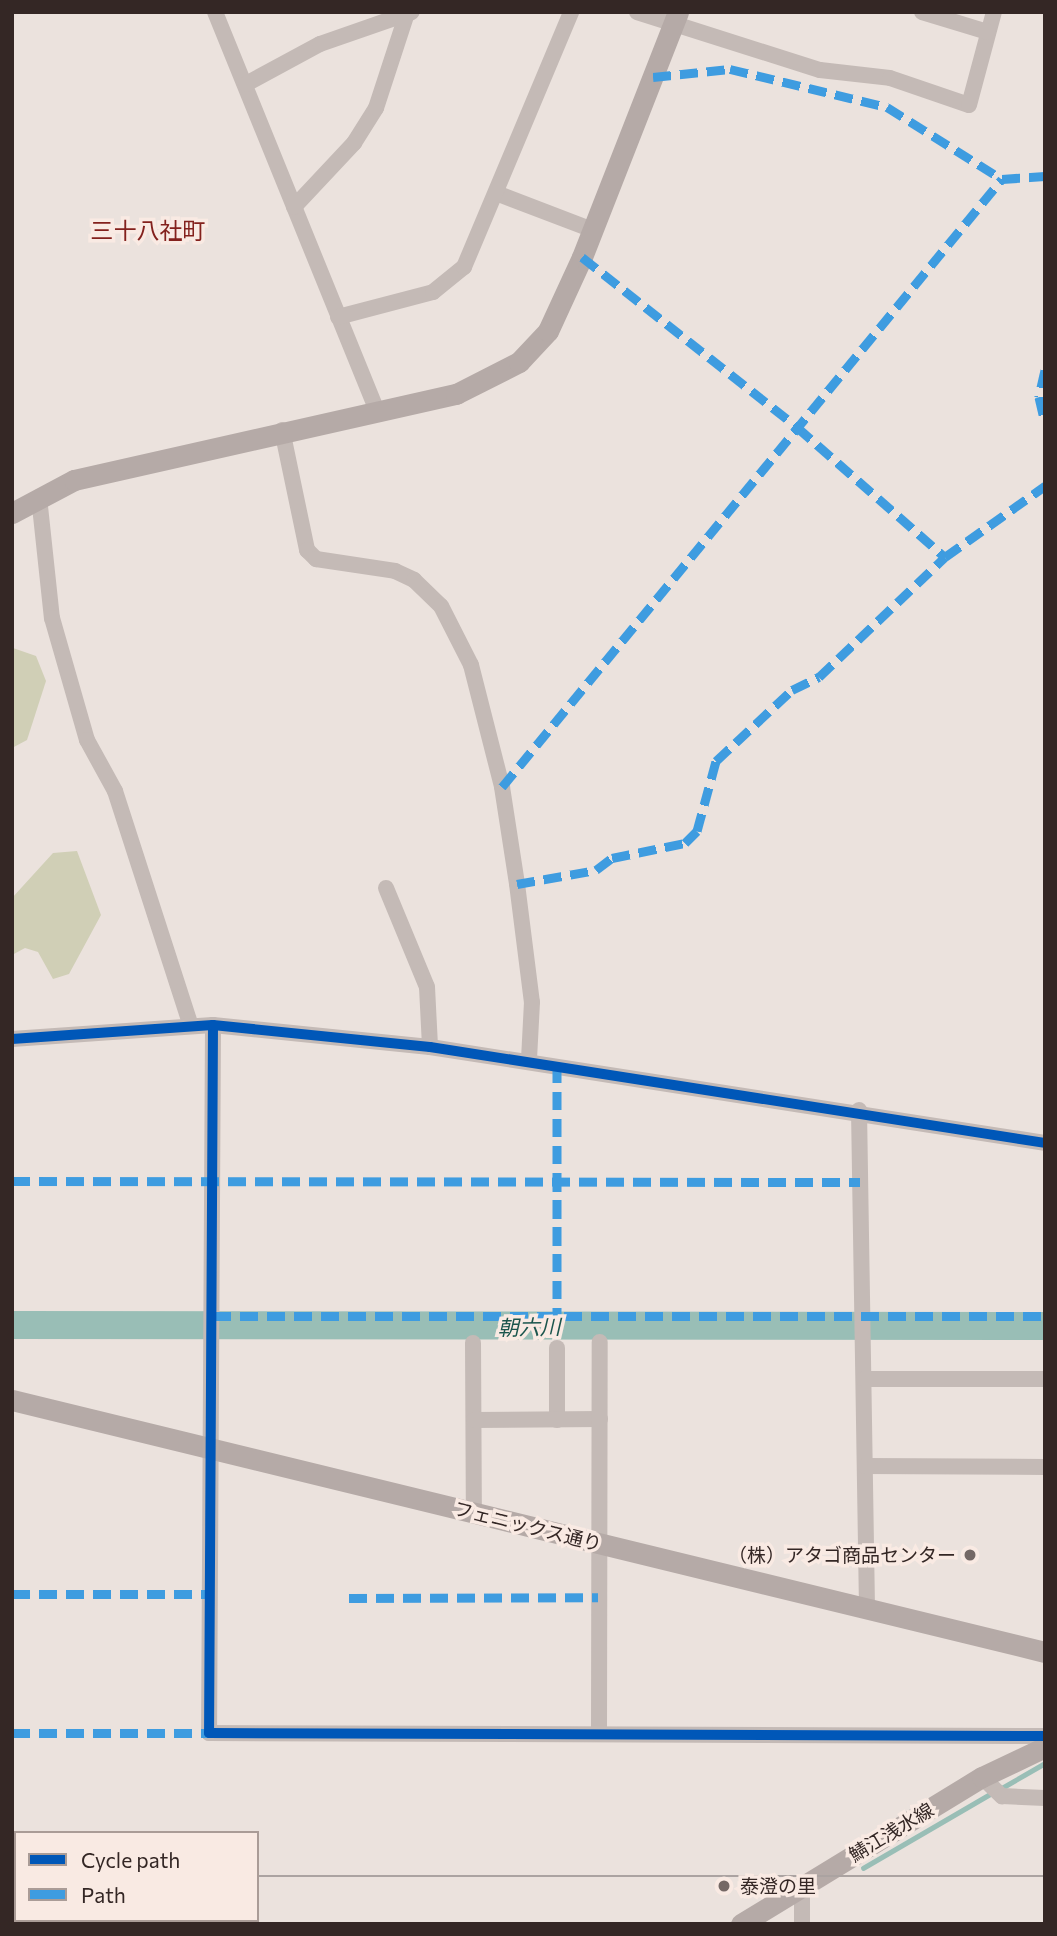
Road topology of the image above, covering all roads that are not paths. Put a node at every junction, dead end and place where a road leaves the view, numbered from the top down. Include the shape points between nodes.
1 (215, 12) edge
2 (571, 12) edge
3 (637, 12) edge
4 (922, 12) edge
5 (994, 12) edge
6 (409, 14) edge
7 (675, 19) edge
8 (988, 32) junction
9 (246, 84) junction
10 (496, 193) junction
11 (294, 207) junction
12 (593, 230) junction
13 (338, 317) junction
14 (376, 409) junction
15 (282, 430) junction
16 (39, 497) junction
17 (12, 513) edge
18 (386, 888) dead end
19 (213, 1025) junction
20 (191, 1026) junction
21 (12, 1040) edge
22 (429, 1046) junction
23 (529, 1060) junction
24 (859, 1110) junction
25 (1045, 1143) edge
26 (600, 1342) dead end
27 (473, 1343) dead end
28 (557, 1348) dead end
29 (864, 1379) junction
30 (1045, 1379) edge
31 (12, 1400) edge
32 (600, 1419) junction
33 (474, 1420) junction
34 (557, 1420) junction
35 (211, 1449) junction
36 (865, 1466) junction
37 (1045, 1467) edge
38 (474, 1513) junction
39 (598, 1544) junction
40 (867, 1610) junction
41 (1045, 1652) edge
42 (599, 1734) junction
43 (1045, 1736) edge
44 (1045, 1747) edge
45 (992, 1787) junction
46 (1045, 1798) edge
47 (802, 1888) junction
48 (741, 1924) edge
49 (802, 1924) edge

1 - 9 street
2 - 10 street
3 - 7 street
4 - 8 street
5 - 8 street
6 - 9 street via 320,44
6 - 11 street via 376,108 354,143
7 - 8 street via 820,70 890,78 968,105
7 - 12 main road
9 - 11 street
10 - 12 street
10 - 13 street via 450,282
11 - 13 street
12 - 14 main road via 548,331 519,362 456,394
13 - 14 street
14 - 15 main road
15 - 16 main road via 74,480
15 - 23 street via 307,550 316,559 395,571 414,580 440,606 471,665 497,762 517,884 532,1002
16 - 17 main road
16 - 20 street via 52,618 83,727 115,791
18 - 22 street via 427,987
19 - 20 street
19 - 22 street
19 - 35 street
20 - 21 street
22 - 23 street
23 - 24 street
24 - 25 street
24 - 29 street
26 - 32 street
27 - 33 street
28 - 34 street
29 - 30 street
29 - 36 street
31 - 35 main road, フェニックス通り
32 - 34 street
32 - 39 street
33 - 34 street
33 - 38 street
35 - 38 main road, フェニックス通り
35 - 42 street via 209,1733
36 - 37 street
36 - 40 street
38 - 39 main road, フェニックス通り
39 - 40 main road, フェニックス通り
39 - 42 street
40 - 41 main road, フェニックス通り
42 - 43 street
44 - 45 main road, 鯖江浅水線
45 - 46 street
45 - 47 main road, 鯖江浅水線
47 - 48 main road, 鯖江浅水線
47 - 49 street

